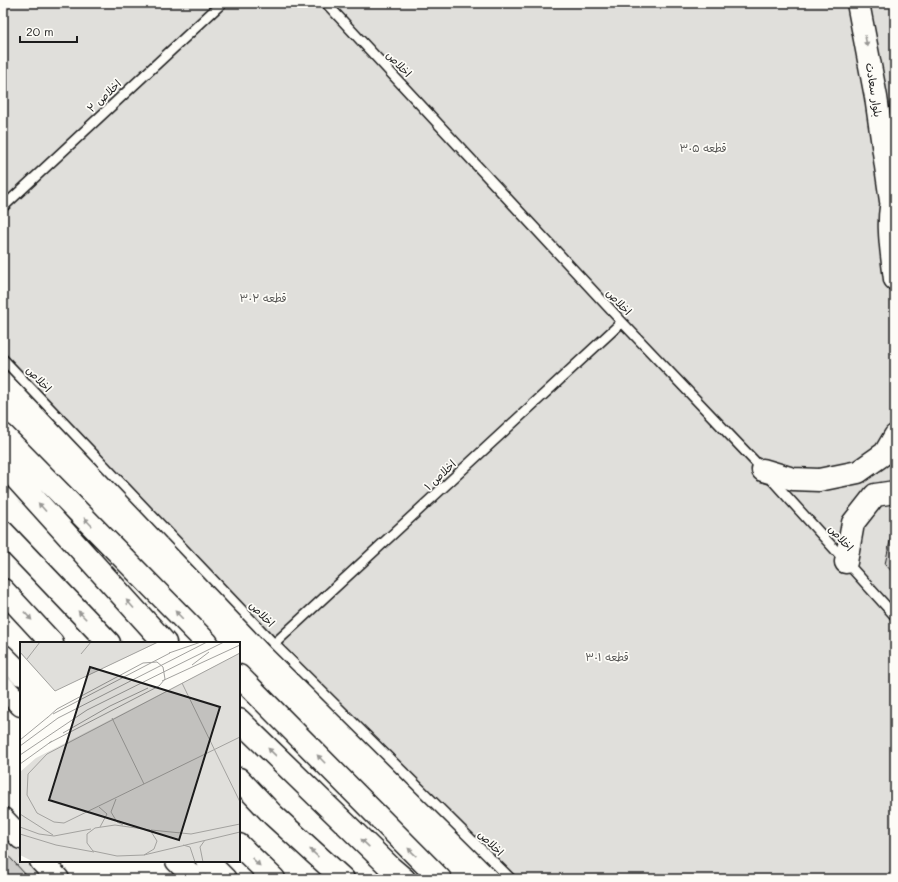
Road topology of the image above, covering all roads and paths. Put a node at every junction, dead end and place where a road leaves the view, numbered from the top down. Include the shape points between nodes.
1 (222, 3) edge
2 (326, 3) edge
3 (858, 3) edge
4 (893, 196) edge
5 (3, 207) edge
6 (895, 279) edge
7 (622, 322) junction
8 (3, 359) edge
9 (3, 435) edge
10 (895, 436) edge
11 (3, 464) edge
12 (763, 470) junction
13 (895, 492) edge
14 (3, 532) edge
15 (846, 562) junction
16 (3, 590) edge
17 (895, 616) edge
18 (51, 642) edge
19 (108, 642) edge
20 (164, 642) edge
21 (206, 642) edge
22 (274, 644) junction
23 (3, 656) edge
24 (20, 673) edge
25 (240, 677) edge
26 (3, 687) edge
27 (20, 704) edge
28 (240, 721) edge
29 (240, 780) edge
30 (3, 819) edge
31 (20, 837) edge
32 (240, 846) edge
33 (42, 862) edge
34 (178, 862) edge
35 (208, 862) edge
36 (58, 879) edge
37 (195, 879) edge
38 (225, 879) edge
39 (274, 879) edge
40 (343, 879) edge
41 (404, 879) edge
42 (440, 879) edge
43 (511, 879) edge

1 - 5 lane, اخلاص ۲
2 - 7 lane, اخلاص
3 -> 4 main road, بلوار سعادت
4 - 6 main road, بلوار سعادت via 890,242
7 - 12 lane, اخلاص
7 - 22 lane, اخلاص ۱
8 - 22 lane, اخلاص
21 -> 9 main road
10 - 12 main road via 885,453 858,472 819,480 793,479
20 -> 11 main road
12 - 15 lane, اخلاص
13 - 15 main road via 875,494 853,523
19 -> 14 main road
15 - 17 lane, اخلاص
16 -> 18 main road
22 - 43 lane, اخلاص
23 - 24 main road
42 -> 25 main road
26 - 27 main road
41 -> 28 main road
40 -> 29 main road
30 - 31 main road
32 -> 39 main road
33 - 36 main road
34 - 37 main road
35 - 38 main road

